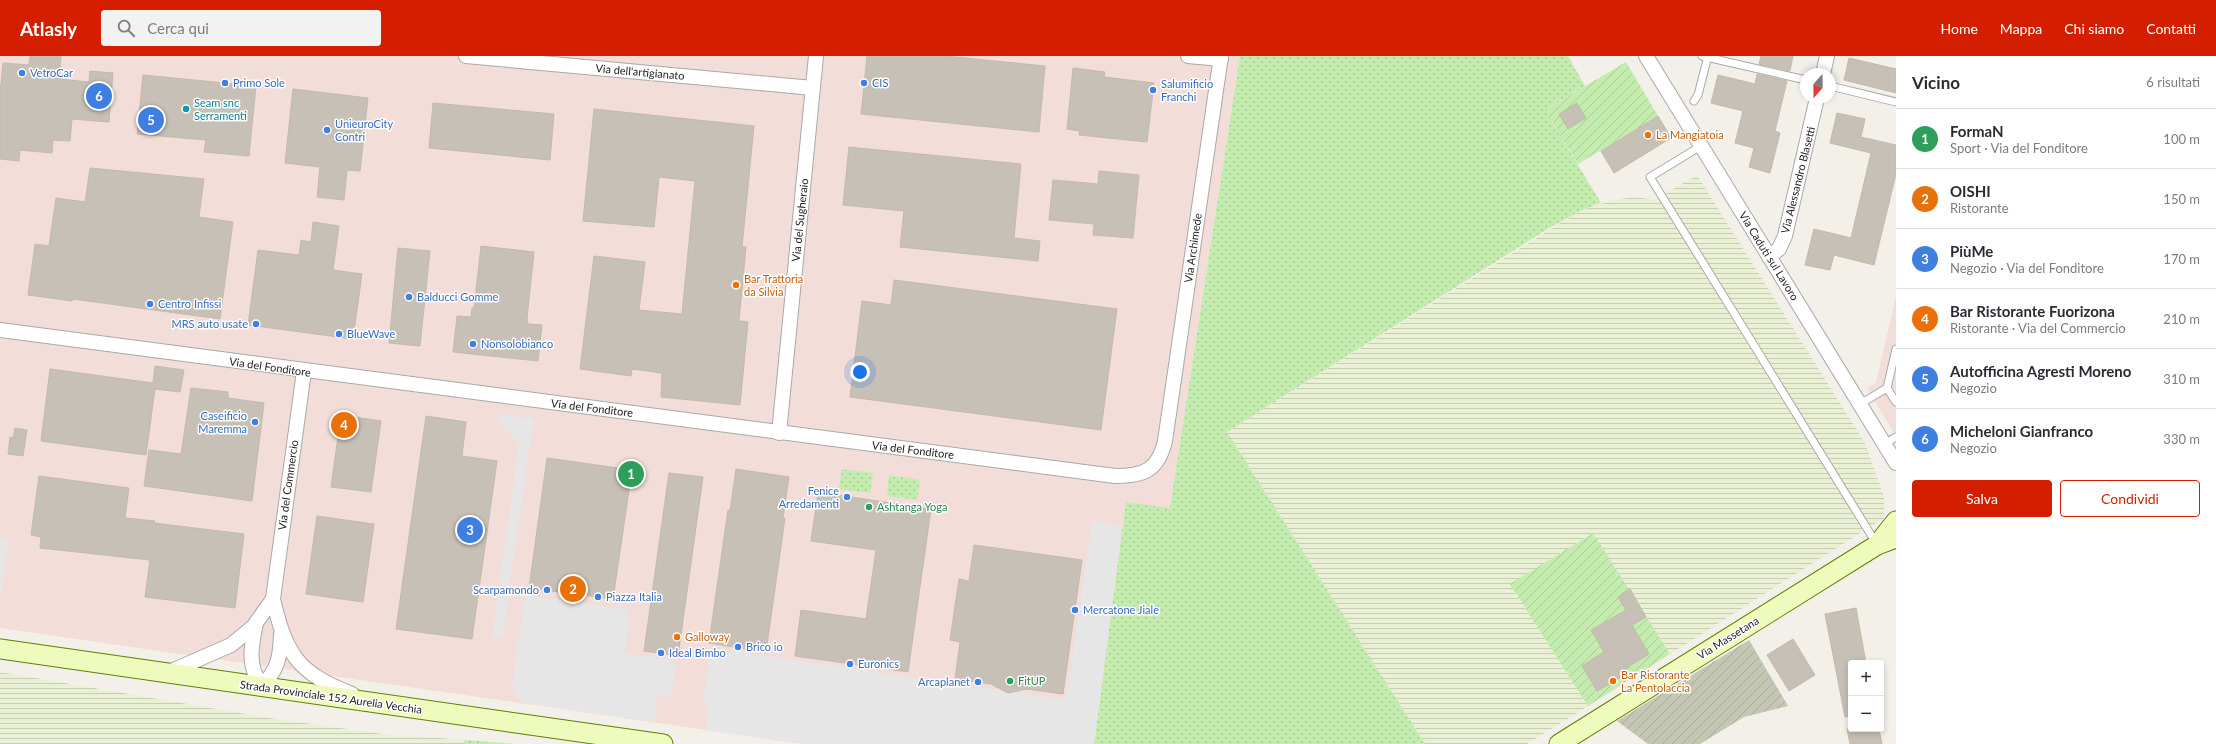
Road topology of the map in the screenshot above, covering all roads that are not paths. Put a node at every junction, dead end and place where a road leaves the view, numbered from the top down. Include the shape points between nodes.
1 (466, 56) edge
2 (816, 56) edge
3 (1188, 56) edge
4 (1646, 56) edge
5 (1706, 56) edge
6 (1827, 56) edge
7 (1221, 57) edge
8 (1824, 68) edge
9 (1800, 79) edge
10 (1836, 87) edge
11 (813, 88) junction
12 (1694, 101) dead end
13 (1896, 102) edge
14 (1817, 104) edge
15 (1701, 146) junction
16 (1770, 257) junction
17 (0, 330) edge
18 (1896, 349) edge
19 (304, 371) junction
20 (1887, 388) junction
21 (1896, 402) edge
22 (1860, 404) junction
23 (779, 433) junction
24 (1896, 437) edge
25 (1165, 441) joint
26 (1884, 444) junction
27 (1894, 460) edge
28 (1896, 475) edge
29 (1896, 520) edge
30 (1896, 538) edge
31 (1877, 545) junction
32 (273, 599) junction
33 (256, 623) junction
34 (281, 634) junction
35 (0, 649) edge
36 (167, 673) junction
37 (262, 686) junction
38 (379, 704) junction
39 (662, 744) edge
40 (1559, 744) edge

1 - 11 street, Via dell'artigianato
2 - 11 street, Via del Sugheraio
3 - 7 street
4 - 15 street, Via Caduti sul Lavoro
5 - 9 lane
5 - 12 lane via 1698,95
6 - 8 street
7 - 25 street, Via Archimede
10 - 13 lane
11 - 23 street, Via del Sugheraio
14 - 16 street, Via Alessandro Blasetti via 1785,236 1779,249
15 - 16 street, Via Caduti sul Lavoro
15 - 31 lane via 1650,177
16 - 22 street, Via Caduti sul Lavoro
17 - 19 street, Via del Fonditore
18 - 20 lane
19 - 23 street, Via del Fonditore
19 - 32 street, Via del Commercio
20 - 21 lane
20 - 22 lane
22 - 26 street, Via Caduti sul Lavoro
23 - 25 street, Via del Fonditore via 1115,476 1133,476 1150,469 1162,452
24 - 26 lane
26 - 27 street, Via Caduti sul Lavoro
27 - 28 street, Via Caduti sul Lavoro
29 - 31 main road, Via Massetana
30 - 31 main road, Via Massetana
31 - 40 main road, Via Massetana
32 - 33 street, Via del Commercio
32 - 34 street, Via del Commercio
33 - 36 street, Via del Commercio via 231,644
33 - 37 street, Via del Commercio via 251,649 252,667 254,676
34 - 37 street, Via del Commercio via 280,654 275,670
34 - 38 street, Via del Commercio via 293,656 305,669 333,687
35 - 36 main road, Strada Provinciale 152 Aurelia Vecchia
36 - 37 main road, Strada Provinciale 152 Aurelia Vecchia
37 - 38 main road, Strada Provinciale 152 Aurelia Vecchia
38 - 39 main road, Strada Provinciale 152 Aurelia Vecchia

